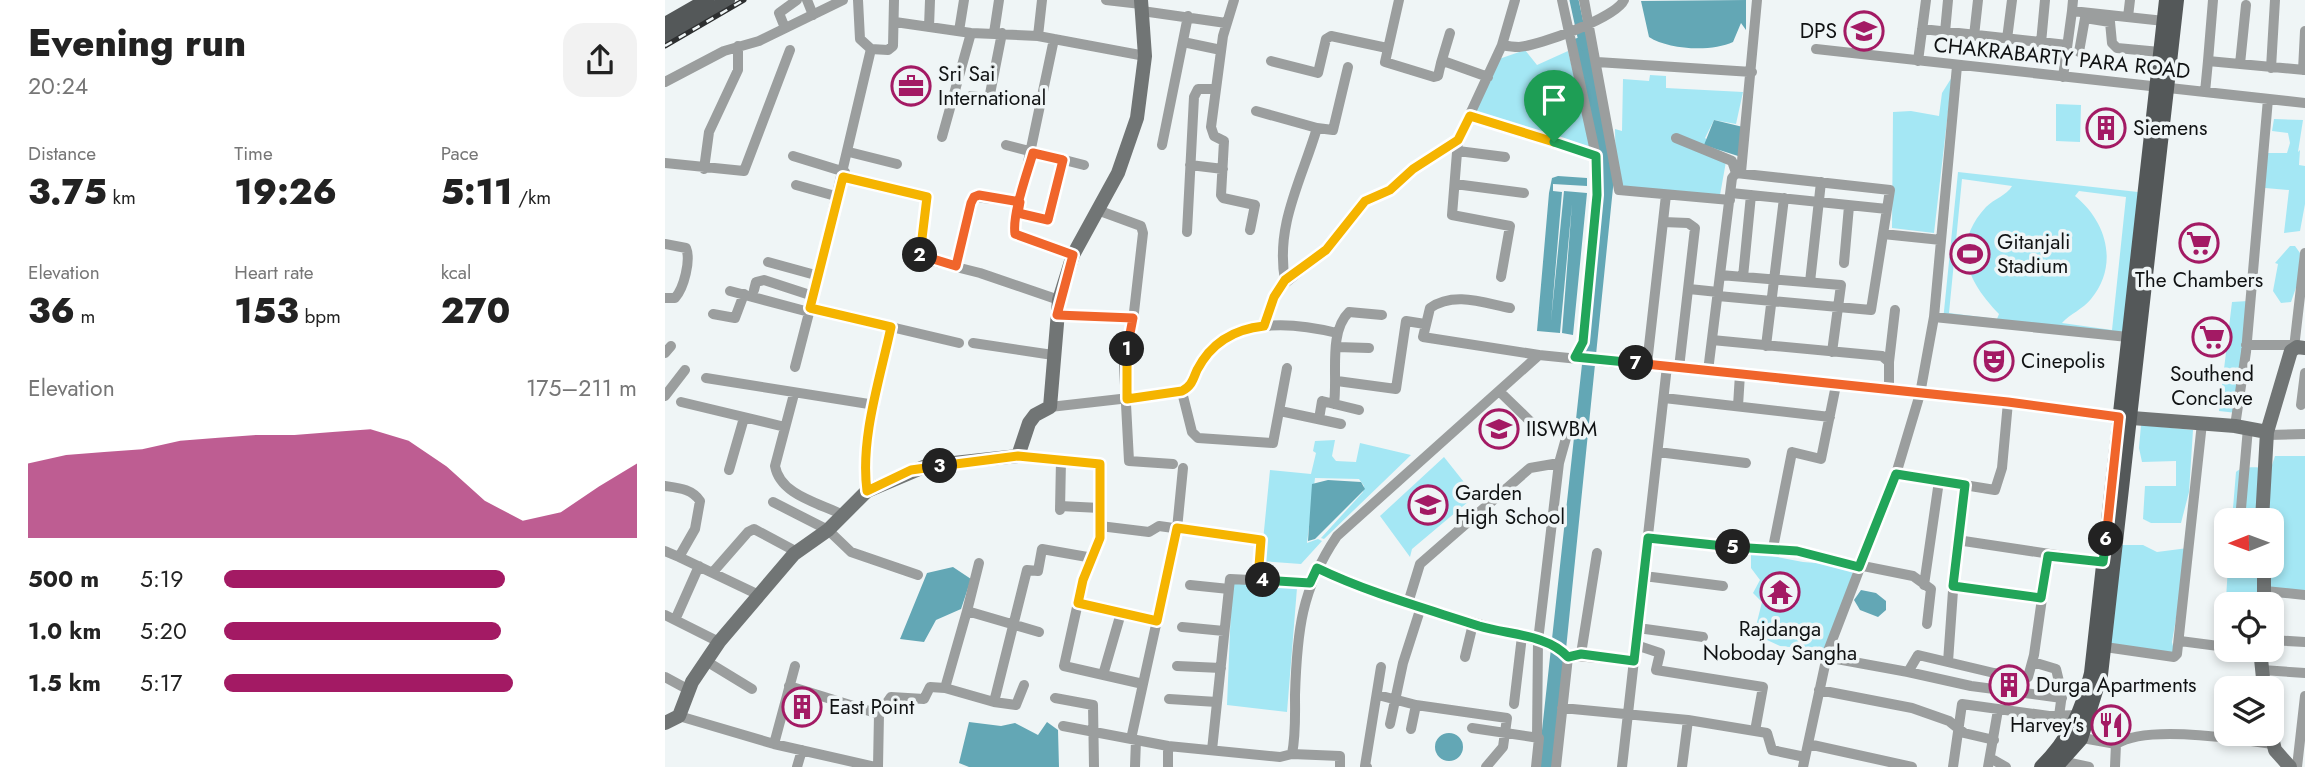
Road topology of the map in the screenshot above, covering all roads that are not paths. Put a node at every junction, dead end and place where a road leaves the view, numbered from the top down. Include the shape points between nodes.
1 (707, 0) edge
2 (728, 0) edge
3 (797, 0) edge
4 (807, 0) edge
5 (843, 0) edge
6 (858, 0) edge
7 (894, 0) edge
8 (930, 0) edge
9 (964, 0) edge
10 (999, 0) edge
11 (1042, 0) edge
12 (1106, 0) edge
13 (1234, 0) edge
14 (1399, 0) edge
15 (1515, 0) edge
16 (1562, 0) edge
17 (1584, 0) edge
18 (1624, 0) edge
19 (1757, 0) edge
20 (1926, 0) edge
21 (1948, 0) edge
22 (1978, 0) edge
23 (2012, 0) edge
24 (2045, 0) edge
25 (2094, 0) edge
26 (2130, 0) edge
27 (2166, 0) edge
28 (2178, 0) edge
29 (2213, 0) edge
30 (2275, 0) edge
31 (1142, 5) edge
32 (2246, 5) dead end
33 (2072, 6) edge
34 (2093, 13) junction
35 (813, 15) junction
36 (1188, 16) junction
37 (2128, 17) junction
38 (2164, 21) junction
39 (895, 22) junction
40 (1227, 23) junction
41 (665, 24) edge
42 (1588, 24) junction
43 (929, 27) junction
44 (785, 28) junction
45 (1922, 29) junction
46 (1571, 30) junction
47 (959, 31) junction
48 (2305, 31) edge
49 (1945, 32) junction
50 (971, 33) junction
51 (998, 33) junction
52 (1450, 33) dead end
53 (1038, 36) junction
54 (1974, 36) junction
55 (665, 38) edge
56 (1054, 39) junction
57 (2007, 39) junction
58 (1184, 42) junction
59 (2041, 43) junction
60 (1502, 45) junction
61 (2067, 45) junction
62 (737, 46) junction
63 (871, 48) junction
64 (1387, 48) junction
65 (1816, 49) dead end
66 (790, 50) dead end
67 (1221, 50) junction
68 (2079, 51) dead end
69 (2160, 52) junction
70 (1146, 56) junction
71 (1271, 61) dead end
72 (1918, 61) junction
73 (2208, 61) junction
74 (1597, 62) junction
75 (1441, 63) junction
76 (2241, 64) junction
77 (1957, 66) junction
78 (1348, 67) dead end
79 (2271, 68) junction
80 (2304, 70) edge
81 (1752, 72) junction
82 (1488, 77) junction
83 (2063, 77) junction
84 (665, 82) edge
85 (2161, 88) junction
86 (1215, 89) junction
87 (2205, 93) junction
88 (971, 96) dead end
89 (989, 99) junction
90 (2268, 99) junction
91 (1011, 102) dead end
92 (2305, 103) edge
93 (1256, 111) dead end
94 (1470, 116) junction
95 (1317, 128) junction
96 (1192, 132) junction
97 (1211, 132) junction
98 (942, 137) dead end
99 (1676, 138) dead end
100 (1458, 140) junction
101 (1006, 145) dead end
102 (1162, 145) dead end
103 (1458, 151) junction
104 (849, 152) junction
105 (1033, 153) junction
106 (793, 156) dead end
107 (1596, 156) junction
108 (1505, 157) dead end
109 (1063, 160) junction
110 (665, 163) edge
111 (897, 164) dead end
112 (1084, 165) dead end
113 (1191, 165) junction
114 (704, 169) junction
115 (1223, 169) junction
116 (1739, 172) junction
117 (844, 174) junction
118 (1821, 181) junction
119 (1455, 184) junction
120 (796, 185) dead end
121 (1524, 192) dead end
122 (1666, 195) junction
123 (1751, 195) junction
124 (1730, 196) junction
125 (839, 197) junction
126 (1784, 198) junction
127 (1819, 202) junction
128 (1849, 206) junction
129 (1019, 208) junction
130 (1887, 209) junction
131 (1100, 211) junction
132 (1663, 222) junction
133 (1249, 230) dead end
134 (1187, 232) dead end
135 (1884, 234) junction
136 (1941, 240) junction
137 (665, 244) edge
138 (2305, 253) edge
139 (1073, 255) junction
140 (768, 261) dead end
141 (1844, 263) dead end
142 (956, 266) junction
143 (1720, 275) junction
144 (819, 276) junction
145 (1501, 277) dead end
146 (2304, 277) edge
147 (1743, 278) junction
148 (1285, 280) junction
149 (1773, 280) junction
150 (1810, 282) junction
151 (1689, 289) junction
152 (730, 290) dead end
153 (749, 292) junction
154 (1718, 294) junction
155 (813, 296) junction
156 (665, 298) edge
157 (1772, 299) junction
158 (1839, 306) junction
159 (1058, 308) junction
160 (1510, 308) dead end
161 (810, 310) junction
162 (1895, 310) dead end
163 (713, 314) dead end
164 (1381, 315) dead end
165 (1934, 317) junction
166 (1133, 318) junction
167 (1425, 324) junction
168 (1264, 326) junction
169 (891, 327) junction
170 (1337, 333) junction
171 (2128, 337) junction
172 (1712, 340) junction
173 (959, 343) dead end
174 (973, 343) dead end
175 (2246, 345) junction
176 (1766, 346) junction
177 (1337, 347) junction
178 (2297, 347) edge
179 (1369, 348) dead end
180 (1832, 352) junction
181 (1053, 355) junction
182 (1539, 355) junction
183 (1578, 357) junction
184 (1889, 362) junction
185 (1647, 364) junction
186 (1667, 366) junction
187 (795, 367) dead end
188 (1287, 368) dead end
189 (1679, 368) junction
190 (685, 370) dead end
191 (1708, 371) junction
192 (2305, 373) edge
193 (1740, 374) junction
194 (706, 378) dead end
195 (1337, 381) junction
196 (1836, 385) junction
197 (1889, 390) junction
198 (1182, 391) junction
199 (1501, 393) junction
200 (794, 394) junction
201 (1920, 394) junction
202 (665, 396) edge
203 (1664, 398) junction
204 (1127, 399) junction
205 (681, 402) dead end
206 (2008, 402) junction
207 (1334, 404) junction
208 (874, 405) junction
209 (2301, 405) dead end
210 (1050, 407) junction
211 (1738, 407) junction
212 (1359, 410) dead end
213 (1280, 411) junction
214 (1830, 416) junction
215 (2125, 417) junction
216 (744, 418) junction
217 (1319, 419) junction
218 (2202, 423) junction
219 (1341, 424) dead end
220 (785, 427) junction
221 (2242, 427) junction
222 (2268, 433) junction
223 (2305, 435) edge
224 (1658, 452) junction
225 (1018, 456) junction
226 (1061, 460) junction
227 (1559, 463) junction
228 (1746, 463) dead end
229 (729, 471) dead end
230 (1896, 474) junction
231 (1939, 481) junction
232 (1965, 485) junction
233 (665, 486) edge
234 (867, 491) junction
235 (773, 502) dead end
236 (1100, 508) junction
237 (2239, 508) edge
238 (2262, 508) edge
239 (843, 514) junction
240 (1100, 526) junction
241 (1177, 528) junction
242 (828, 530) junction
243 (1648, 538) junction
244 (1957, 540) junction
245 (1773, 548) junction
246 (665, 551) edge
247 (797, 552) junction
248 (1597, 553) dead end
249 (2048, 556) junction
250 (679, 557) junction
251 (1093, 558) junction
252 (979, 562) dead end
253 (2103, 562) junction
254 (699, 566) junction
255 (1859, 567) junction
256 (1317, 568) junction
257 (713, 572) junction
258 (918, 575) dead end
259 (1644, 576) junction
260 (1258, 579) junction
261 (1310, 583) junction
262 (1190, 585) dead end
263 (1924, 585) junction
264 (1723, 586) dead end
265 (1953, 586) junction
266 (1229, 589) junction
267 (759, 595) junction
268 (2305, 595) edge
269 (2284, 597) edge
270 (2041, 598) junction
271 (1078, 603) junction
272 (1408, 603) junction
273 (1421, 607) junction
274 (967, 611) junction
275 (1121, 613) junction
276 (670, 617) edge
277 (1157, 621) junction
278 (1473, 624) junction
279 (1927, 624) dead end
280 (1015, 626) junction
281 (1182, 628) dead end
282 (1638, 628) junction
283 (1224, 631) junction
284 (1039, 632) dead end
285 (1523, 636) junction
286 (1703, 637) dead end
287 (2180, 641) junction
288 (2284, 641) edge
289 (719, 642) junction
290 (1542, 642) junction
291 (2305, 642) edge
292 (1636, 645) junction
293 (2214, 645) edge
294 (2105, 647) junction
295 (1581, 654) junction
296 (1567, 656) junction
297 (1465, 657) dead end
298 (1826, 657) junction
299 (706, 661) junction
300 (1634, 661) junction
301 (1948, 662) junction
302 (2033, 662) junction
303 (2261, 662) edge
304 (795, 666) dead end
305 (1177, 666) dead end
306 (1381, 667) dead end
307 (1221, 668) junction
308 (1518, 668) junction
309 (2262, 670) junction
310 (1908, 671) junction
311 (1536, 672) junction
312 (2305, 673) edge
313 (1103, 675) junction
314 (2263, 676) edge
315 (665, 677) edge
316 (1143, 684) junction
317 (1024, 685) dead end
318 (789, 686) junction
319 (945, 688) junction
320 (752, 689) dead end
321 (689, 690) junction
322 (1819, 690) junction
323 (1378, 695) junction
324 (2305, 696) edge
325 (1055, 698) dead end
326 (2062, 698) junction
327 (1169, 699) dead end
328 (1397, 700) junction
329 (994, 702) junction
330 (1217, 702) junction
331 (1514, 704) dead end
332 (1416, 705) junction
333 (1562, 708) junction
334 (1998, 710) junction
335 (879, 715) junction
336 (2078, 715) junction
337 (679, 716) junction
338 (1628, 716) junction
339 (2059, 716) junction
340 (1688, 720) junction
341 (665, 723) edge
342 (1390, 724) dead end
343 (1063, 726) dead end
344 (1472, 728) dead end
345 (1959, 728) junction
346 (1411, 729) dead end
347 (1095, 730) junction
348 (1755, 731) junction
349 (1505, 734) junction
350 (2214, 735) edge
351 (2075, 736) junction
352 (1537, 738) junction
353 (1134, 739) junction
354 (1994, 740) junction
355 (774, 744) junction
356 (1808, 744) junction
357 (2116, 744) junction
358 (1168, 746) junction
359 (2277, 746) edge
360 (802, 750) junction
361 (1212, 750) junction
362 (1291, 754) junction
363 (1804, 762) edge
364 (1990, 763) edge
365 (2059, 764) edge
366 (797, 767) edge
367 (877, 767) edge
368 (1094, 767) edge
369 (1135, 767) edge
370 (1168, 767) edge
371 (1339, 767) edge
372 (1367, 767) edge
373 (1486, 767) edge
374 (1536, 767) edge
375 (1556, 767) edge
376 (1622, 767) edge
377 (1682, 767) edge
378 (1912, 767) edge
379 (1953, 767) edge
380 (2006, 767) edge
381 (2041, 767) edge
382 (2089, 767) edge
383 (2115, 767) edge
384 (2290, 767) edge
385 (2297, 767) edge

1 - 41 main road
2 - 55 main road
3 - 44 street via 779,13
4 - 35 street
5 - 35 street
6 - 63 street via 860,38
7 - 39 street
8 - 43 street
9 - 47 street
10 - 51 street
11 - 53 street
12 - 31 street
13 - 40 street
14 - 64 street
15 - 60 street
16 - 46 street
17 - 42 street
18 - 42 street via 1612,13
19 - 81 street
20 - 45 street
21 - 49 street
22 - 54 street
23 - 57 street
24 - 59 street
25 - 34 street
26 - 37 street
27 - 38 main road
28 - 85 main road
29 - 73 street
30 - 79 street
31 - 36 street
31 - 70 street
32 - 76 street
33 - 34 street
33 - 61 street
34 - 37 street
35 - 44 street
36 - 40 street
36 - 58 street
37 - 38 street
38 - 69 main road
39 - 43 street
39 - 63 street via 891,49
40 - 67 street
42 - 46 street
42 - 74 street
43 - 47 street
44 - 62 street
45 - 49 street
45 - 72 street
46 - 60 street via 1519,47
46 - 107 street
47 - 50 street
48 - 80 street
49 - 54 street
50 - 51 street
50 - 98 street
51 - 53 street
51 - 89 street
52 - 75 street
53 - 56 street
54 - 57 street
56 - 70 street
56 - 105 street
57 - 59 street
58 - 67 street
58 - 102 street
59 - 61 street
60 - 82 street
61 - 83 street
62 - 84 street
62 - 114 street via 738,70 709,132
63 - 104 street
64 - 71 street via 1331,36 1326,39 1318,73
64 - 75 street via 1385,62 1428,76 1438,76
65 - 72 street, CHAKRABARTY PARA ROAD
66 - 114 street via 748,166 737,173
67 - 86 street
68 - 69 street via 2085,18 2110,22 2112,43 2117,48
69 - 85 main road
70 - 131 street via 1134,131
72 - 77 street, CHAKRABARTY PARA ROAD
73 - 76 street
73 - 87 street
74 - 81 street
74 - 122 street via 1619,190
75 - 82 street
76 - 79 street
77 - 83 street, CHAKRABARTY PARA ROAD
77 - 136 street
78 - 95 street via 1333,130
79 - 80 street
81 - 116 street
82 - 94 street
83 - 85 street, CHAKRABARTY PARA ROAD
85 - 87 street, CHAKRABARTY PARA ROAD
85 - 171 main road
85 - 215 main road
86 - 96 street via 1195,92
86 - 97 street
87 - 90 street, CHAKRABARTY PARA ROAD
88 - 89 street
89 - 91 street
90 - 92 street, CHAKRABARTY PARA ROAD
90 - 175 street
93 - 95 street
94 - 100 street
94 - 107 street
95 - 148 street via 1285,223
96 - 97 street
96 - 113 street
97 - 115 street via 1224,141
99 - 116 street via 1732,161
100 - 103 street
100 - 148 street via 1390,190 1365,201 1326,250
101 - 105 street
103 - 108 street
103 - 119 street
104 - 111 street
104 - 117 street
105 - 109 street
105 - 129 street
106 - 117 street
107 - 183 street via 1597,195
109 - 112 street
109 - 129 street via 1048,220
110 - 114 street
113 - 115 street
113 - 134 street
115 - 133 street via 1223,198 1255,205
116 - 118 street
116 - 124 street
117 - 125 street
117 - 142 street via 927,197 921,257
118 - 127 street
118 - 130 street via 1890,190
119 - 121 street
119 - 145 street via 1454,218 1510,226
120 - 125 street
122 - 124 street
122 - 132 street
123 - 124 street
123 - 126 street
123 - 147 street
124 - 143 street
125 - 144 street
126 - 127 street
126 - 149 street
127 - 128 street
127 - 150 street
128 - 130 street
128 - 141 street
129 - 139 street via 1015,234
129 - 142 street via 974,197
130 - 135 street
131 - 139 street
131 - 166 street via 1141,226
132 - 151 street via 1688,223 1695,228
132 - 185 street
135 - 136 street
135 - 158 street via 1874,307
136 - 165 street
137 - 156 street via 686,248 689,254 680,292 675,298
138 - 146 street
139 - 159 street
140 - 144 street
142 - 159 street
143 - 147 street
143 - 154 street
144 - 155 street
146 - 178 street
147 - 149 street
148 - 168 street
149 - 150 street
149 - 157 street
150 - 158 street via 1841,285
151 - 154 street
151 - 189 street
152 - 153 street
153 - 155 street via 764,280
153 - 161 street
153 - 163 street via 735,318
154 - 157 street
154 - 172 street
155 - 161 street
157 - 158 street
157 - 176 street
158 - 180 street
159 - 166 street
159 - 181 street
160 - 167 street via 1447,298 1430,307
161 - 169 street
161 - 187 street
162 - 184 street
164 - 170 street via 1349,312
165 - 171 street
165 - 201 street
166 - 204 street via 1124,366
167 - 182 street via 1423,337
167 - 195 street via 1406,321 1396,389
168 - 170 street via 1303,326
168 - 198 street via 1228,336 1201,362 1190,387
169 - 173 street
169 - 208 street
170 - 177 street
171 - 215 main road
172 - 176 street
172 - 191 street
174 - 181 street
175 - 178 street
175 - 221 street
176 - 180 street
177 - 179 street
177 - 195 street
178 - 222 street
180 - 184 street via 1882,356
181 - 210 street
182 - 183 street
182 - 199 street
183 - 185 street
184 - 197 street
185 - 186 street
186 - 189 street
186 - 203 street
188 - 213 street
189 - 191 street
190 - 202 street
191 - 193 street
192 - 209 street
193 - 196 street
193 - 211 street
194 - 200 street
195 - 207 street
196 - 197 street
196 - 214 street
197 - 201 street
198 - 204 street
198 - 213 street via 1192,432 1198,438 1273,443
199 - 227 street via 1535,426 1564,432 1566,447
199 - 256 street via 1337,536
200 - 208 street
200 - 220 street
201 - 206 street
201 - 230 street
203 - 211 street
203 - 224 street
204 - 210 street
204 - 241 street via 1129,461 1178,466
205 - 216 street
206 - 215 street
206 - 232 street via 1997,488
207 - 212 street
207 - 217 street via 1322,401
208 - 234 street
210 - 225 street via 1029,423
211 - 214 street
213 - 217 street
214 - 245 street via 1821,459 1792,452
215 - 218 street
215 - 253 main road
215 - 294 main road
216 - 220 street
216 - 229 street
217 - 219 street
218 - 221 street
218 - 287 street
220 - 239 street via 775,466 779,481
221 - 222 street
221 - 237 street
222 - 223 street
222 - 238 street
224 - 228 street
224 - 243 street
225 - 226 street
225 - 234 street via 926,466
226 - 236 street via 1100,464
226 - 236 street via 1060,508
227 - 272 street via 1530,468 1420,564
227 - 290 street
230 - 231 street
230 - 255 street
231 - 232 street
231 - 263 street
232 - 244 street
233 - 250 street via 694,494 700,502 695,529
234 - 239 street
235 - 242 street
236 - 240 street
239 - 242 street
240 - 241 street via 1149,532 1159,526
240 - 251 street
241 - 260 street via 1261,540
241 - 277 street
242 - 247 street
242 - 258 street via 851,552
243 - 245 street
243 - 259 street
244 - 249 street
244 - 265 street
245 - 255 street
246 - 250 street
247 - 257 street via 754,529
247 - 267 street
248 - 295 street
249 - 253 street
249 - 270 street
250 - 254 street
251 - 271 street
251 - 280 street via 1042,549 1038,571 1027,570
252 - 274 street
253 - 336 main road via 2091,673
254 - 257 street
254 - 276 street
255 - 263 street via 1904,572
255 - 298 street
256 - 261 street
256 - 272 street
257 - 267 street
259 - 264 street
259 - 282 street
260 - 261 street
260 - 266 street via 1232,577
261 - 362 street via 1302,612
262 - 266 street
263 - 279 street via 1931,589
265 - 270 street
265 - 301 street
266 - 283 street
267 - 289 street
268 - 269 street
270 - 302 street
271 - 275 street
271 - 313 street via 1064,666
272 - 273 street
273 - 278 street
273 - 328 street
274 - 280 street
274 - 319 street
275 - 277 street
275 - 313 street
276 - 289 street
277 - 316 street
278 - 285 street
278 - 297 street
280 - 284 street
280 - 329 street
281 - 283 street
282 - 286 street
282 - 292 street
283 - 307 street
285 - 290 street
285 - 308 street
287 - 293 street
287 - 294 street via 2173,657
288 - 291 street
289 - 299 street
290 - 296 street
290 - 311 street
292 - 300 street
292 - 348 street via 1660,653 1656,670 1763,687
294 - 351 main road via 2095,702
295 - 296 street
295 - 300 street
296 - 333 street
298 - 310 street
298 - 322 street
299 - 320 street
299 - 321 street
300 - 338 street
301 - 302 street via 2026,678
301 - 310 street via 1918,655
302 - 326 street via 2056,669
303 - 309 street
304 - 318 street
305 - 307 street
306 - 323 street
307 - 330 street
308 - 311 street
308 - 331 street
309 - 312 street
309 - 314 street
310 - 326 street via 1971,686
311 - 352 street
313 - 316 street
315 - 321 street
316 - 353 street
317 - 329 street via 1016,705
318 - 335 street
318 - 355 street
319 - 329 street
319 - 335 street via 930,687 924,699 891,697
321 - 337 street
322 - 345 street via 1912,708
322 - 356 street
323 - 328 street
323 - 372 street
324 - 385 street
325 - 347 street via 1093,705
326 - 339 street
327 - 330 street
328 - 332 street
328 - 342 street
330 - 361 street
332 - 346 street
332 - 349 street via 1507,718
333 - 338 street
333 - 375 street
334 - 339 street
334 - 345 street via 1962,704
334 - 354 street
335 - 367 street
336 - 339 street
336 - 351 main road
337 - 341 street
337 - 355 street
338 - 340 street
338 - 376 street
340 - 348 street
340 - 377 street
343 - 347 street
344 - 349 street
345 - 354 street
345 - 379 street
347 - 353 street
347 - 368 street
348 - 363 street via 1767,733 1772,750
349 - 352 street
349 - 373 street via 1503,747
350 - 357 street via 2131,737
351 - 357 street
351 - 365 main road
351 - 381 main road
352 - 374 street
353 - 358 street
353 - 369 street
354 - 364 street
355 - 360 street
356 - 363 street
356 - 378 street
357 - 383 street
358 - 361 street
358 - 370 street
359 - 384 street
360 - 366 street
360 - 367 street
361 - 362 street via 1280,757
362 - 371 street via 1340,756
364 - 380 street
365 - 382 street

